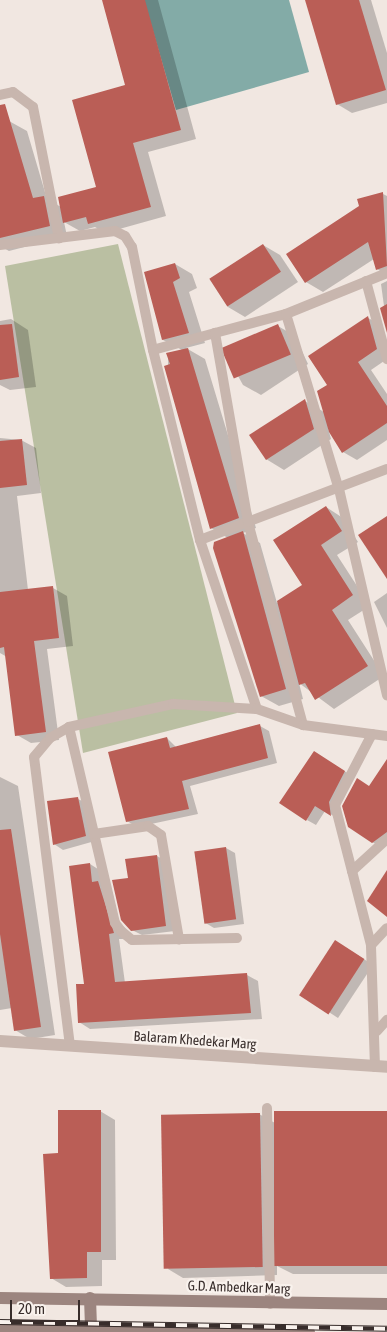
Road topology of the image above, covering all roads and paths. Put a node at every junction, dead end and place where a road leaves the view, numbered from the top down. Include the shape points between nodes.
1 (0, 95) edge
2 (59, 238) junction
3 (0, 245) edge
4 (387, 273) edge
5 (366, 280) junction
6 (286, 314) junction
7 (215, 333) junction
8 (153, 350) junction
9 (387, 359) edge
10 (387, 469) edge
11 (339, 489) junction
12 (248, 522) junction
13 (200, 540) junction
14 (387, 696) edge
15 (257, 709) junction
16 (303, 725) junction
17 (69, 727) junction
18 (372, 734) junction
19 (387, 736) edge
20 (94, 834) junction
21 (387, 839) edge
22 (352, 870) junction
23 (387, 928) edge
24 (237, 938) dead end
25 (179, 939) junction
26 (371, 946) junction
27 (387, 1020) edge
28 (377, 1031) junction
29 (0, 1041) edge
30 (70, 1046) junction
31 (381, 1067) edge
32 (267, 1108) dead end
33 (0, 1298) edge
34 (90, 1298) junction
35 (270, 1304) junction
36 (387, 1304) edge
37 (0, 1327) edge
38 (91, 1328) junction
39 (309, 1332) edge

1 - 2 lane via 13,92 33,107
2 - 3 lane
2 - 8 lane via 115,231 125,236 132,247
4 - 5 lane
5 - 6 lane
5 - 9 lane
6 - 7 lane
6 - 11 lane
7 - 8 lane
7 - 12 lane
8 - 13 lane
10 - 11 lane
11 - 12 lane
11 - 14 lane
12 - 13 lane
12 - 16 lane
13 - 15 lane
15 - 16 lane
15 - 17 lane via 173,704
16 - 18 lane
17 - 20 lane
17 - 30 lane via 50,738 34,757
18 - 19 lane
18 - 22 lane via 335,805
20 - 25 lane via 115,923 121,932 132,940
20 - 25 lane via 148,826 161,835
21 - 22 lane
22 - 26 lane
23 - 26 lane
24 - 25 lane
26 - 28 lane
27 - 28 lane
28 - 31 lane
29 - 30 street, Balaram Khedekar Marg
30 - 31 street, Balaram Khedekar Marg
32 - 35 lane
33 - 34 main road, G.D. Ambedkar Marg
34 - 35 main road, G.D. Ambedkar Marg
34 - 38 main road
35 - 36 main road, G.D. Ambedkar Marg
37 - 38 main road
38 - 39 main road

